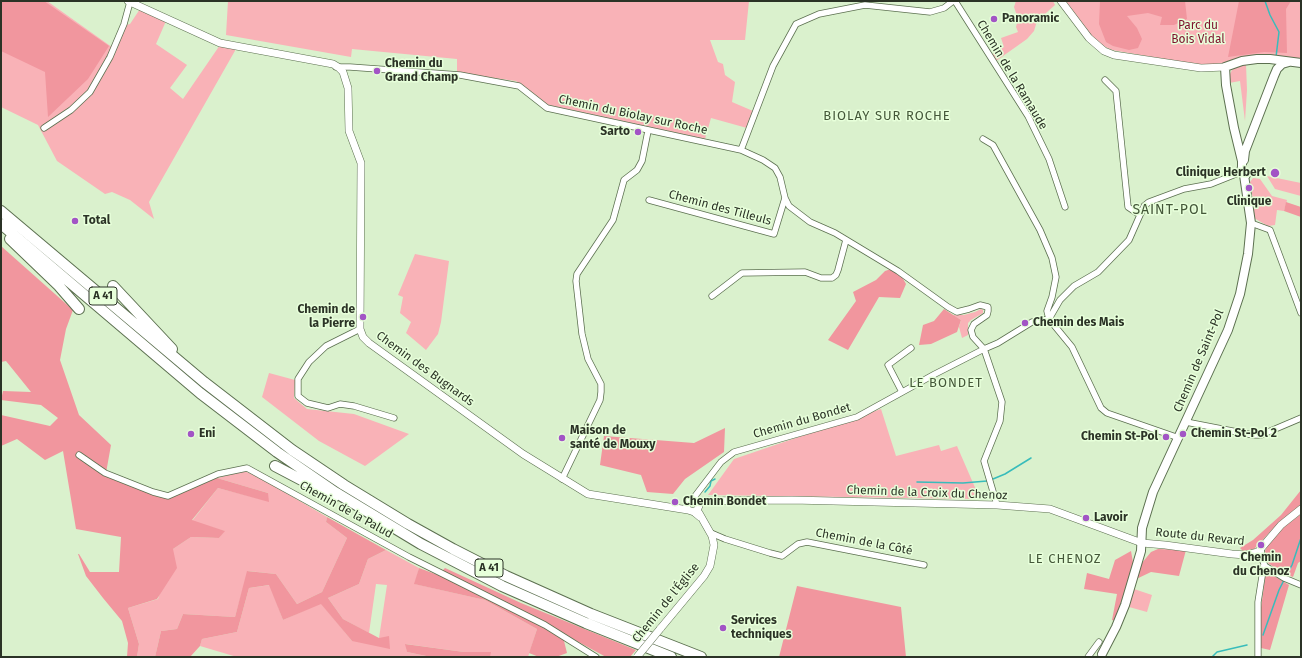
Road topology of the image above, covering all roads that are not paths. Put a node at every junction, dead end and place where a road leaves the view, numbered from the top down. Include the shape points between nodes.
1 (129, 1) edge
2 (954, 1) edge
3 (1061, 1) edge
4 (1287, 61) junction
5 (1301, 63) edge
6 (1229, 65) junction
7 (337, 67) junction
8 (1105, 80) dead end
9 (44, 128) dead end
10 (648, 131) junction
11 (983, 139) dead end
12 (741, 150) junction
13 (1244, 170) junction
14 (785, 198) junction
15 (649, 200) dead end
16 (1065, 206) dead end
17 (1, 211) edge
18 (1141, 213) junction
19 (1251, 223) junction
20 (1, 224) edge
21 (1, 230) edge
22 (846, 240) junction
23 (113, 286) dead end
24 (712, 296) dead end
25 (79, 309) dead end
26 (1301, 313) edge
27 (1050, 319) junction
28 (360, 329) junction
29 (911, 348) dead end
30 (984, 349) junction
31 (204, 382) junction
32 (902, 392) junction
33 (394, 418) dead end
34 (1301, 418) edge
35 (1186, 422) junction
36 (1179, 438) junction
37 (79, 455) dead end
38 (275, 466) dead end
39 (562, 479) junction
40 (997, 505) junction
41 (694, 506) junction
42 (1301, 509) edge
43 (400, 532) junction
44 (711, 532) junction
45 (1142, 543) junction
46 (1262, 560) junction
47 (924, 565) dead end
48 (1301, 585) edge
49 (1099, 642) dead end
50 (1101, 655) edge
51 (596, 657) edge
52 (637, 657) edge
53 (671, 657) edge
54 (701, 657) edge
55 (1088, 657) edge
56 (1258, 657) edge

1 - 7 street via 220,43
1 - 9 street via 124,24 110,57 90,92 71,110
2 - 12 street via 944,8 930,12 865,5 818,14 796,24 773,66
2 - 16 street, Chemin de la Ramaude via 1028,116 1049,159
3 - 6 street via 1089,38 1104,51 1114,55 1201,68
4 - 5 main road
4 - 6 main road via 1257,59
4 - 13 main road via 1277,69 1274,76 1246,151
6 - 13 main road via 1226,85
7 - 10 street, Chemin du Biolay sur Roche via 460,75 519,86 547,108
7 - 28 street, Chemin des Bugnards via 348,88 349,131 361,162
8 - 18 street via 1116,91 1128,207
10 - 12 street, Chemin du Biolay sur Roche
10 - 39 street via 642,161 637,170 624,180 614,220 577,274 582,334 588,359 601,384 602,392
11 - 27 street via 993,144 1004,162 1052,258 1056,277 1047,311
12 - 14 street, Chemin du Biolay sur Roche via 775,168
13 - 18 street via 1211,184 1184,189 1149,202
13 - 19 main road, Chemin de Saint-Pol
14 - 15 street, Chemin des Tilleuls via 774,234
14 - 22 street via 789,206 802,217
17 - 31 highway, A 41
18 - 27 street via 1129,240 1098,272 1074,286 1060,300
19 - 26 street via 1270,230
19 - 35 main road, Chemin de Saint-Pol via 1240,294 1228,330
20 - 43 highway, A 41 via 200,393 311,475
21 - 25 highway
22 - 24 street via 838,270 832,278 821,278 804,272 742,273
22 - 30 street via 898,271 957,312 980,305 988,307 987,315 974,324 971,330 973,337
23 - 31 highway
27 - 30 street, Chemin du Bondet via 1032,322
27 - 36 street via 1072,346 1101,408 1107,413
28 - 33 street via 326,346 309,362 298,380 298,396 307,403 328,408 340,404 354,406
28 - 39 street, Chemin des Bugnards via 368,343
29 - 32 street via 888,365
30 - 32 street, Chemin du Bondet
30 - 40 street via 1002,402 1000,421 984,460
31 - 54 highway, A 41 via 292,450 371,502 433,538 534,590
32 - 41 street, Chemin du Bondet via 857,417 734,452 721,462 700,491
34 - 35 street via 1261,435
35 - 36 main road, Chemin de Saint-Pol
36 - 45 main road, Chemin de Saint-Pol via 1147,508 1142,528
37 - 51 street, Chemin de la Palud via 105,473 168,496 218,474 247,468 409,557 545,625
38 - 43 highway
39 - 41 street, Chemin des Bugnards via 588,494 678,508
40 - 41 street, Chemin de la Croix du Chenoz via 706,500
40 - 45 street, Chemin de la Croix du Chenoz via 1050,509
41 - 44 street, Chemin de l'Église
42 - 46 street, Route du Revard via 1272,535
43 - 53 highway, A 41 via 502,586 586,624
44 - 47 street, Chemin de la Côté via 725,539 782,556 798,544 807,542
44 - 52 street, Chemin de l'Église, bridge via 714,545 710,566
45 - 46 street, Route du Revard via 1246,554
45 - 50 main road, Route du Revard via 1120,629
46 - 48 street via 1284,578
46 - 56 street via 1258,602
49 - 55 street

